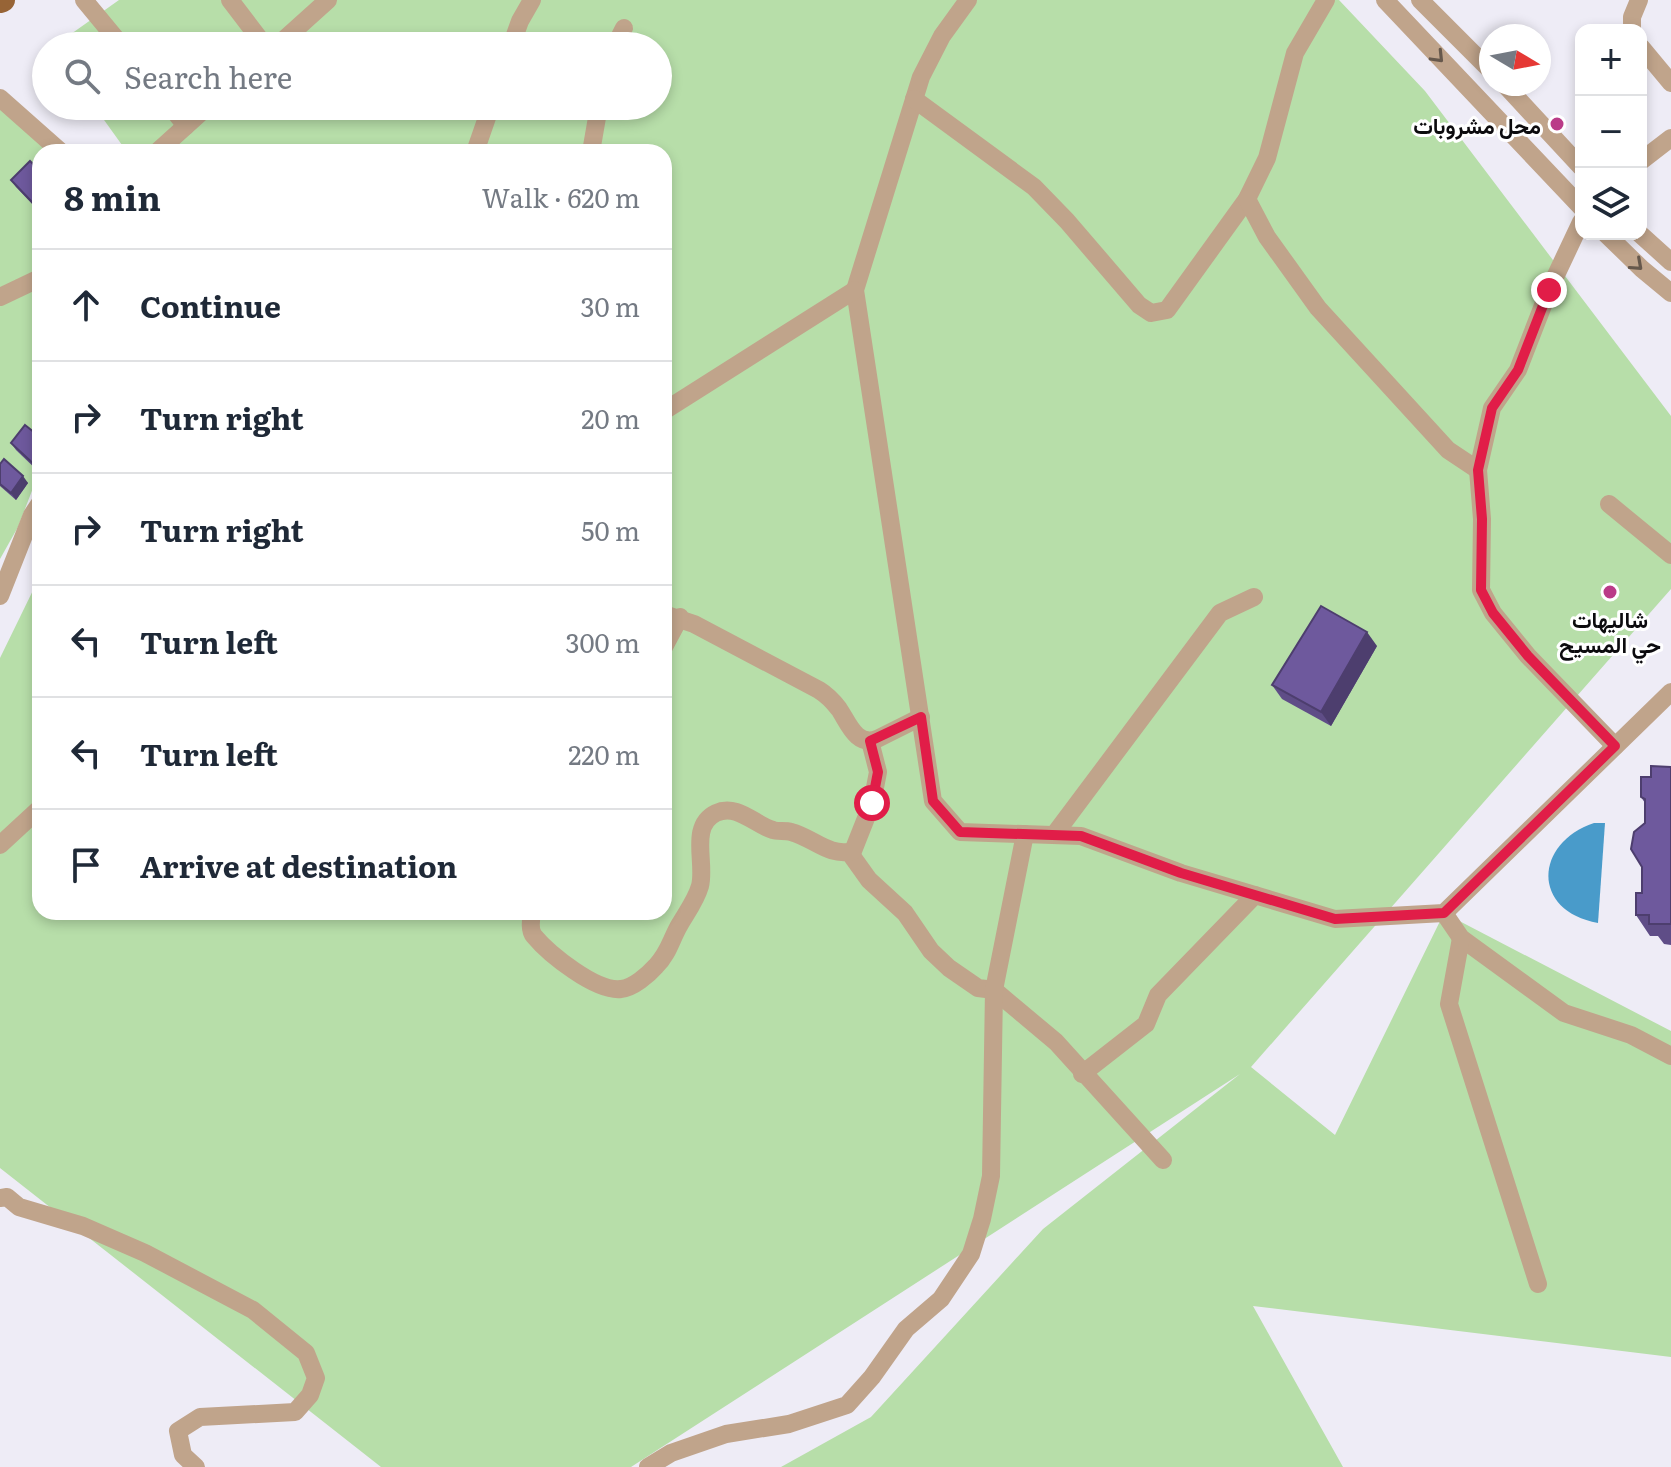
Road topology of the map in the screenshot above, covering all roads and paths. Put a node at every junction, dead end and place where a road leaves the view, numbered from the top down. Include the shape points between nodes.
1 (84, 0) edge
2 (230, 0) edge
3 (328, 0) edge
4 (532, 0) edge
5 (968, 0) edge
6 (1326, 0) edge
7 (1385, 0) edge
8 (1420, 0) edge
9 (1639, 0) edge
10 (1632, 24) edge
11 (624, 28) dead end
12 (110, 32) edge
13 (254, 32) edge
14 (293, 32) edge
15 (516, 32) edge
16 (622, 32) edge
17 (1647, 54) edge
18 (1479, 59) edge
19 (1671, 83) edge
20 (1515, 96) edge
21 (0, 98) edge
22 (914, 99) junction
23 (181, 120) edge
24 (193, 120) edge
25 (486, 120) edge
26 (597, 120) edge
27 (186, 126) junction
28 (1671, 138) edge
29 (52, 144) edge
30 (166, 144) edge
31 (478, 144) edge
32 (592, 144) edge
33 (1647, 156) edge
34 (1575, 161) edge
35 (1247, 199) junction
36 (1575, 201) edge
37 (1575, 234) edge
38 (1647, 239) edge
39 (1612, 240) edge
40 (1667, 252) edge
41 (32, 282) edge
42 (855, 290) junction
43 (1671, 293) edge
44 (0, 297) edge
45 (672, 406) edge
46 (1478, 470) junction
47 (1609, 504) dead end
48 (32, 515) edge
49 (1671, 555) edge
50 (0, 596) edge
51 (1254, 597) dead end
52 (672, 616) edge
53 (1671, 692) edge
54 (921, 717) junction
55 (870, 741) junction
56 (1615, 746) junction
57 (32, 815) edge
58 (1025, 834) junction
59 (1054, 835) junction
60 (0, 845) edge
61 (849, 852) junction
62 (1255, 895) junction
63 (1444, 913) junction
64 (533, 920) edge
65 (1461, 938) junction
66 (994, 990) junction
67 (1671, 1056) edge
68 (1082, 1074) junction
69 (1163, 1160) dead end
70 (0, 1198) edge
71 (1538, 1284) dead end
72 (196, 1467) edge
73 (648, 1467) edge

1 - 12 street
2 - 13 street
3 - 14 street
4 - 15 street
5 - 22 street via 931,56
6 - 35 street via 1295,53 1267,158
7 -> 36 street
8 - 18 street
9 - 10 street
11 - 16 street
17 - 19 street
20 - 34 street
21 - 29 street
22 - 35 street via 1034,187 1151,313 1167,310
22 - 42 street
23 - 27 street
24 - 27 street
25 - 31 street
26 - 32 street
27 - 30 street
28 - 33 street
35 - 46 street via 1318,308 1448,450
37 - 46 street via 1518,370 1492,408
38 - 40 street
39 -> 43 street
41 - 44 street
42 - 45 street
42 - 54 street
46 - 56 street via 1481,590 1528,656
47 - 49 street
48 - 50 street
51 - 59 street via 1220,613
52 - 55 street via 819,690 857,736
53 - 56 street
54 - 55 street
54 - 58 street via 933,801 960,832
55 - 61 street via 878,772 872,803
56 - 63 street
57 - 60 street
58 - 59 street
58 - 66 street
59 - 62 street via 1081,836
61 - 64 street via 828,850 745,815 713,815 700,838 700,886 669,952 645,976 621,989 607,988 557,960 534,936
61 - 66 street via 940,959 978,988
62 - 63 street via 1335,919
62 - 68 street via 1158,995 1146,1024
63 - 65 street
65 - 67 street via 1564,1013 1631,1035
65 - 71 street via 1449,1004
66 - 68 street via 1056,1042
66 - 73 street via 991,1176 971,1254 941,1299 906,1329 847,1405 789,1424 726,1434
68 - 69 street
70 - 72 street via 145,1253 253,1310 306,1353 316,1378 295,1412 200,1417 178,1431 183,1455

